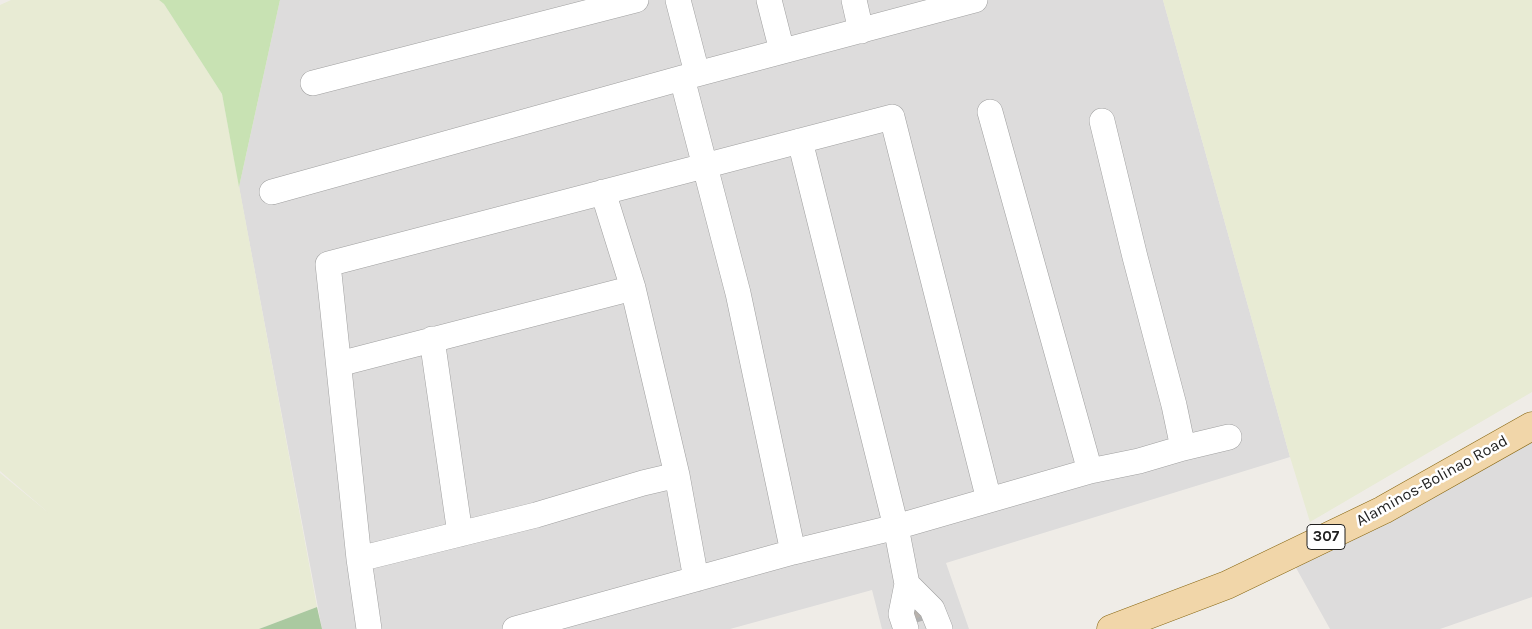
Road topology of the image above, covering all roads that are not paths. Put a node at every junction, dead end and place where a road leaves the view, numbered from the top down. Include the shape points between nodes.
1 (636, 0) edge
2 (678, 0) edge
3 (769, 0) edge
4 (854, 0) edge
5 (975, 0) edge
6 (862, 31) junction
7 (782, 51) junction
8 (689, 75) junction
9 (313, 83) dead end
10 (990, 112) dead end
11 (1102, 121) dead end
12 (800, 141) junction
13 (705, 166) junction
14 (272, 192) dead end
15 (604, 192) junction
16 (633, 288) junction
17 (432, 339) junction
18 (339, 364) junction
19 (1532, 426) edge
20 (1230, 437) dead end
21 (1183, 448) junction
22 (1090, 471) junction
23 (677, 475) junction
24 (989, 500) junction
25 (896, 527) junction
26 (460, 534) junction
27 (793, 552) junction
28 (359, 559) junction
29 (696, 579) junction
30 (907, 584) junction
31 (369, 629) edge
32 (515, 629) edge
33 (906, 629) edge
34 (940, 629) edge
35 (1111, 629) edge

1 - 9 street
2 - 8 street
3 - 7 street
4 - 6 street
5 - 6 street
6 - 7 street
7 - 8 street
8 - 13 street
8 - 14 street
10 - 22 street
11 - 21 street
12 - 13 street
12 - 24 street via 892,117
12 - 25 street
13 - 15 street
13 - 27 street via 738,293
15 - 16 street
15 - 18 street via 328,264
16 - 17 street
16 - 23 street
17 - 18 street
17 - 26 street
18 - 28 street
19 - 35 main road, Alaminos-Bolinao Road / 307 via 1374,514 1227,585
20 - 21 street
21 - 22 street
22 - 24 street
23 - 26 street
23 - 29 street
24 - 25 street
25 - 27 street
25 - 30 street
26 - 28 street
27 - 29 street
28 - 31 street
29 - 32 street
30 - 33 street via 901,614
30 - 34 street via 932,609

